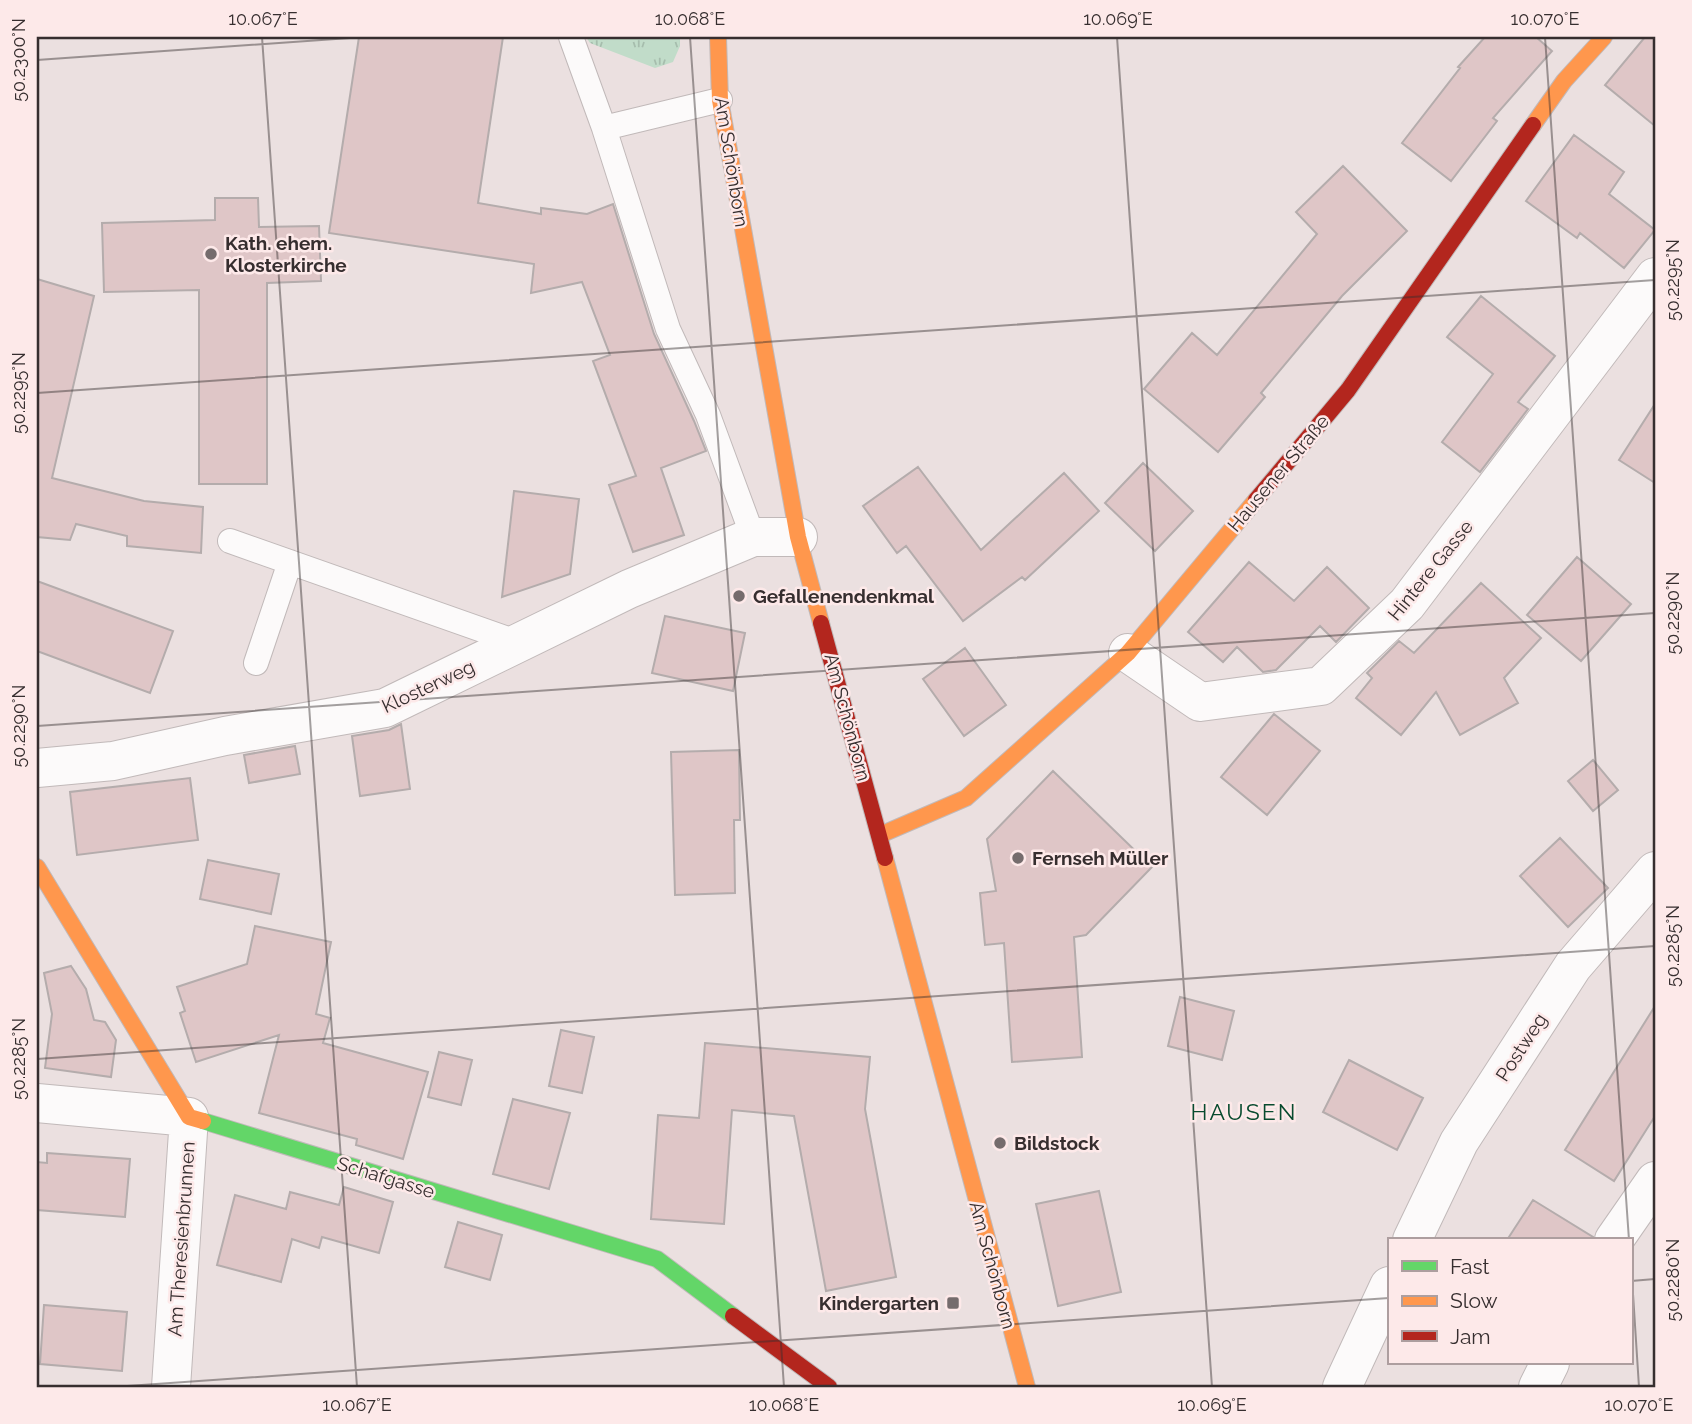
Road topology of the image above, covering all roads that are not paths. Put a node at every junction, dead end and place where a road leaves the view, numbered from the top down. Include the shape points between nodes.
1 (571, 37) edge
2 (718, 37) edge
3 (1604, 37) edge
4 (720, 100) junction
5 (604, 128) junction
6 (1655, 277) edge
7 (753, 537) junction
8 (799, 537) junction
9 (230, 541) dead end
10 (290, 562) junction
11 (519, 643) junction
12 (1128, 653) junction
13 (256, 663) dead end
14 (37, 768) edge
15 (880, 835) junction
16 (37, 867) edge
17 (1655, 871) edge
18 (37, 1103) edge
19 (189, 1117) junction
20 (1655, 1181) edge
21 (1413, 1238) edge
22 (1615, 1238) edge
23 (1388, 1288) edge
24 (1550, 1364) edge
25 (172, 1387) edge
26 (825, 1387) edge
27 (1027, 1387) edge
28 (1342, 1387) edge
29 (1538, 1387) edge

1 - 5 lane
2 - 4 street, Am Schönborn
3 - 12 street, Hausener Straße via 1564,81 1348,390
4 - 5 lane
4 - 8 street, Am Schönborn
5 - 7 lane via 668,329 708,415
6 - 12 street, Hintere Gasse via 1407,604 1321,686 1200,702
7 - 8 street, Klosterweg
7 - 11 street, Klosterweg via 629,589
8 - 15 street, Am Schönborn
9 - 10 lane
10 - 11 lane
10 - 13 lane
11 - 14 street, Klosterweg via 386,708 113,761
12 - 15 street, Hausener Straße via 966,798
15 - 27 street, Am Schönborn
16 - 19 street
17 - 21 street, Postweg via 1573,966 1460,1143
18 - 19 street, Am Theresienbrunnen
19 - 25 street, Am Theresienbrunnen
19 - 26 street, Schafgasse via 657,1259
20 - 22 street
23 - 28 street
24 - 29 street

